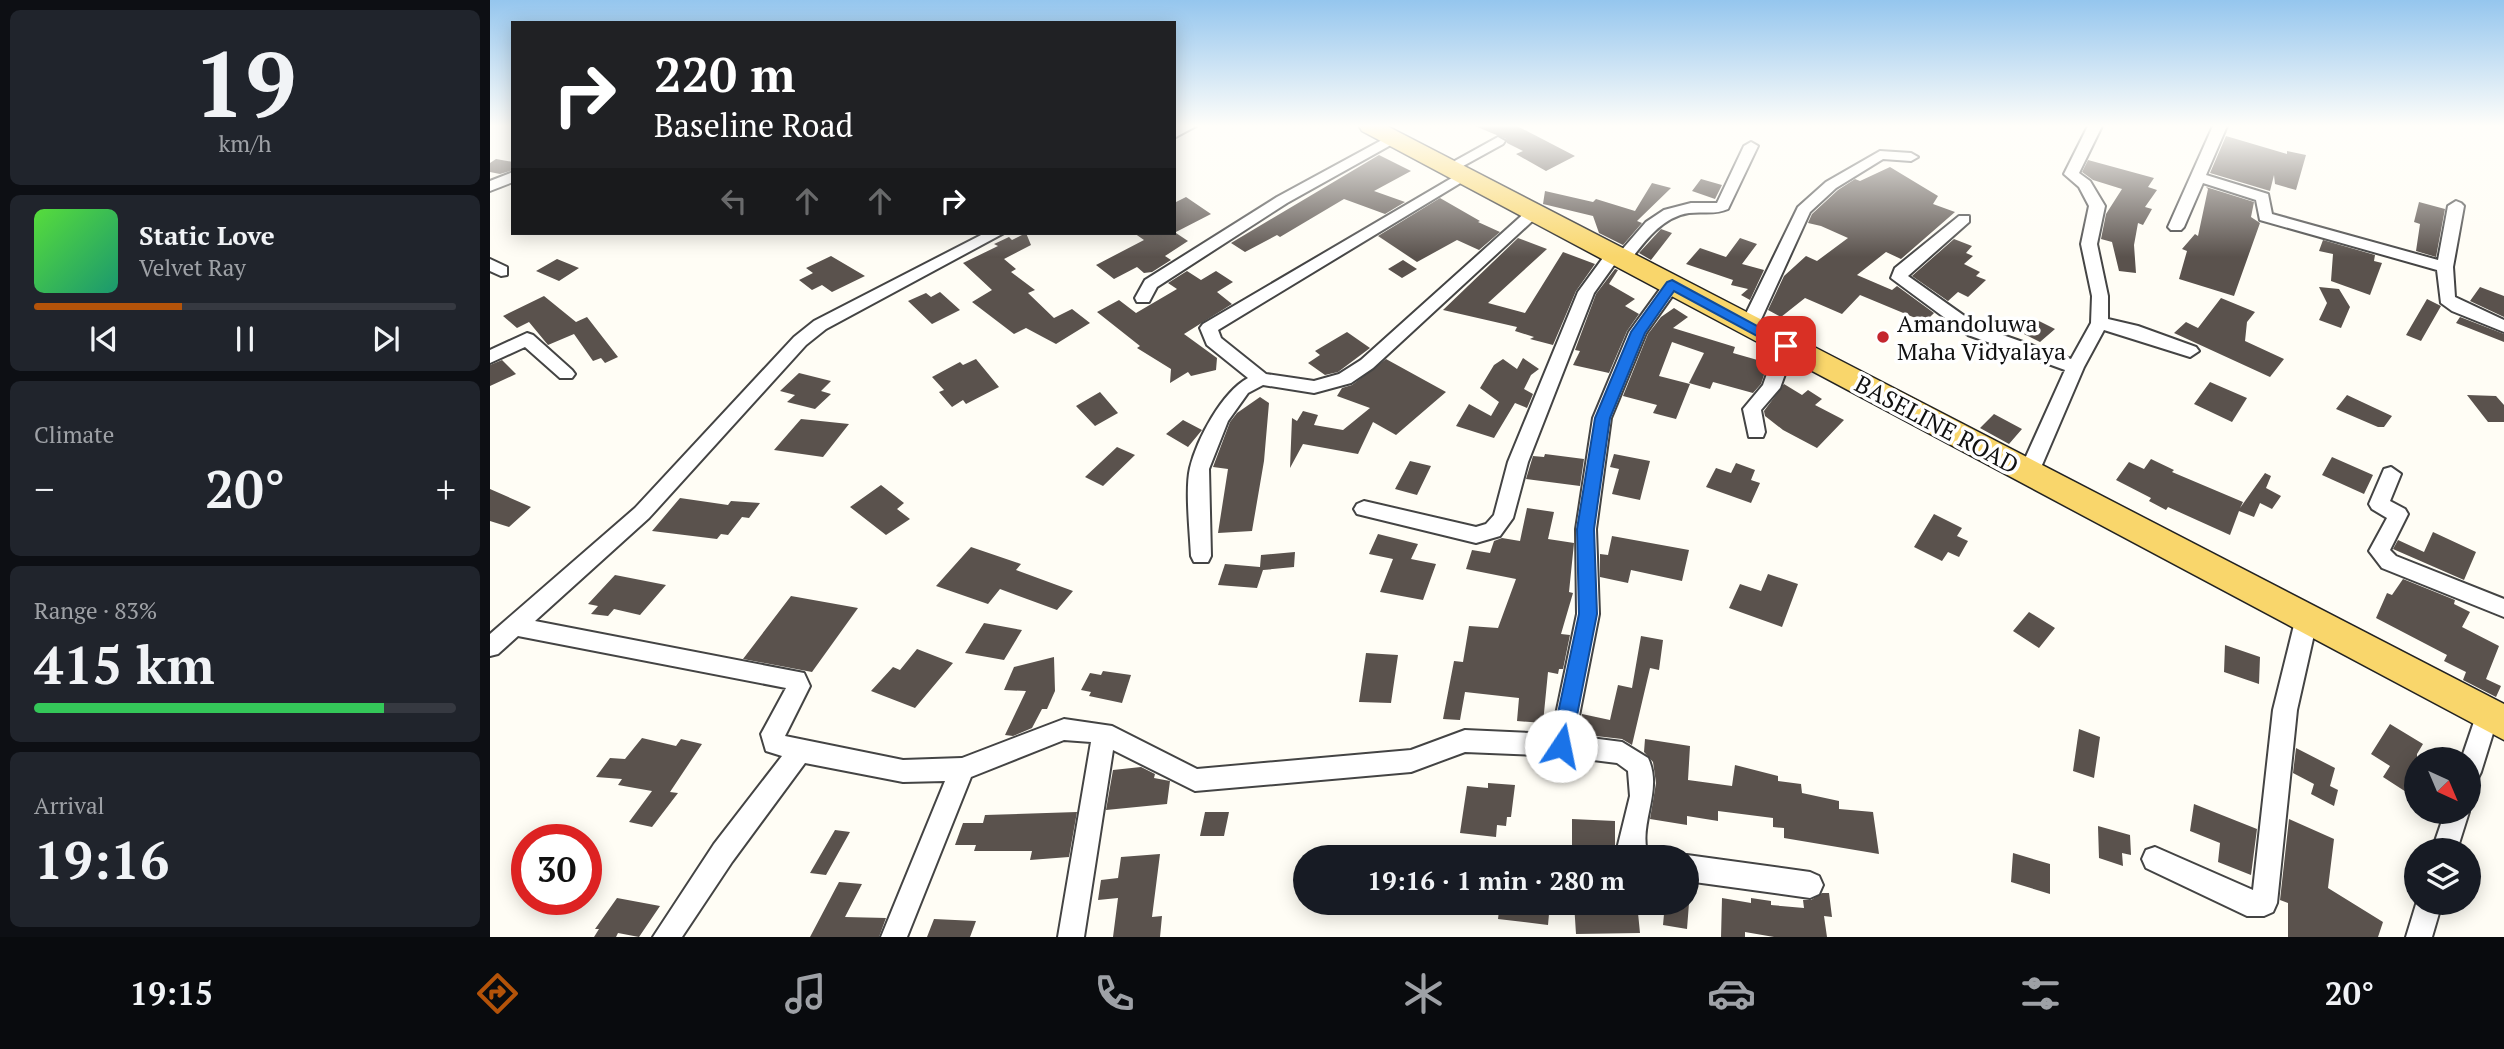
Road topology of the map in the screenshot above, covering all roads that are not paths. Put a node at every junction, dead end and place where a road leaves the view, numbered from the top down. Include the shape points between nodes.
1 (1329, 170) edge
2 (1451, 170) edge
3 (1458, 170) edge
4 (1740, 170) edge
5 (1856, 170) edge
6 (2073, 170) edge
7 (2201, 170) edge
8 (1455, 172) junction
9 (511, 177) edge
10 (2198, 177) junction
11 (490, 187) edge
12 (2456, 206) dead end
13 (1533, 212) junction
14 (1964, 219) dead end
15 (2176, 226) dead end
16 (992, 235) edge
17 (1619, 256) junction
18 (2445, 267) junction
19 (1672, 285) junction
20 (1143, 298) dead end
21 (2099, 323) junction
22 (1748, 326) junction
23 (2504, 326) edge
24 (1786, 346) junction
25 (2190, 351) dead end
26 (490, 357) edge
27 (2076, 367) junction
28 (566, 374) dead end
29 (1261, 379) junction
30 (1756, 432) dead end
31 (2029, 472) junction
32 (2391, 474) dead end
33 (1364, 509) dead end
34 (1201, 556) dead end
35 (2504, 608) edge
36 (2306, 621) junction
37 (514, 626) junction
38 (490, 647) edge
39 (2496, 719) edge
40 (1104, 733) junction
41 (1561, 746) junction
42 (2482, 747) edge
43 (800, 751) junction
44 (962, 769) junction
45 (1631, 845) edge
46 (2155, 859) dead end
47 (1699, 870) edge
48 (1810, 886) dead end
49 (2425, 915) edge
50 (666, 937) edge
51 (894, 937) edge
52 (1071, 937) edge
53 (2419, 937) edge

1 - 20 street via 1152,284
2 - 8 main road, BASELINE ROAD
3 - 8 street
4 - 17 street via 1723,206 1668,215 1644,229
5 - 22 street via 1803,210
6 - 21 street via 2071,174 2085,184 2097,206 2089,244 2100,296
7 - 10 street
8 - 13 main road, BASELINE ROAD
8 - 29 street via 1209,328 1213,341
9 - 11 street
10 - 15 street
10 - 18 street via 2263,197 2265,217
12 - 18 street
13 - 17 main road, BASELINE ROAD
13 - 29 street via 1345,379 1314,387
14 - 27 street via 1899,278 1974,331
16 - 37 street via 820,325 800,341 642,513
17 - 19 main road, BASELINE ROAD
17 - 33 street via 1586,292 1518,462 1503,518 1493,530 1476,535
18 - 23 street via 2447,299
19 - 22 main road, BASELINE ROAD
19 - 41 street via 1638,332 1602,418 1586,529 1588,614
21 - 25 street
21 - 27 street
22 - 24 main road, BASELINE ROAD
24 - 30 street via 1771,388 1752,409
24 - 31 main road, BASELINE ROAD
26 - 28 street via 527,339
27 - 31 street
29 - 34 street via 1242,389 1220,419 1199,469
31 - 36 main road, BASELINE ROAD
32 - 35 street via 2379,504 2398,514 2397,521 2379,551 2389,562
36 - 39 main road, BASELINE ROAD
36 - 46 street via 2285,710 2264,903 2247,903
37 - 38 street
37 - 43 street via 796,680 799,687 773,734 774,743
39 - 42 street
40 - 41 street via 1195,780 1411,761 1465,741
40 - 44 street via 1064,729
40 - 52 street
41 - 45 street via 1622,753 1640,766 1642,796
43 - 44 street via 903,771
43 - 50 street
44 - 51 street
47 - 48 street
49 - 53 street

